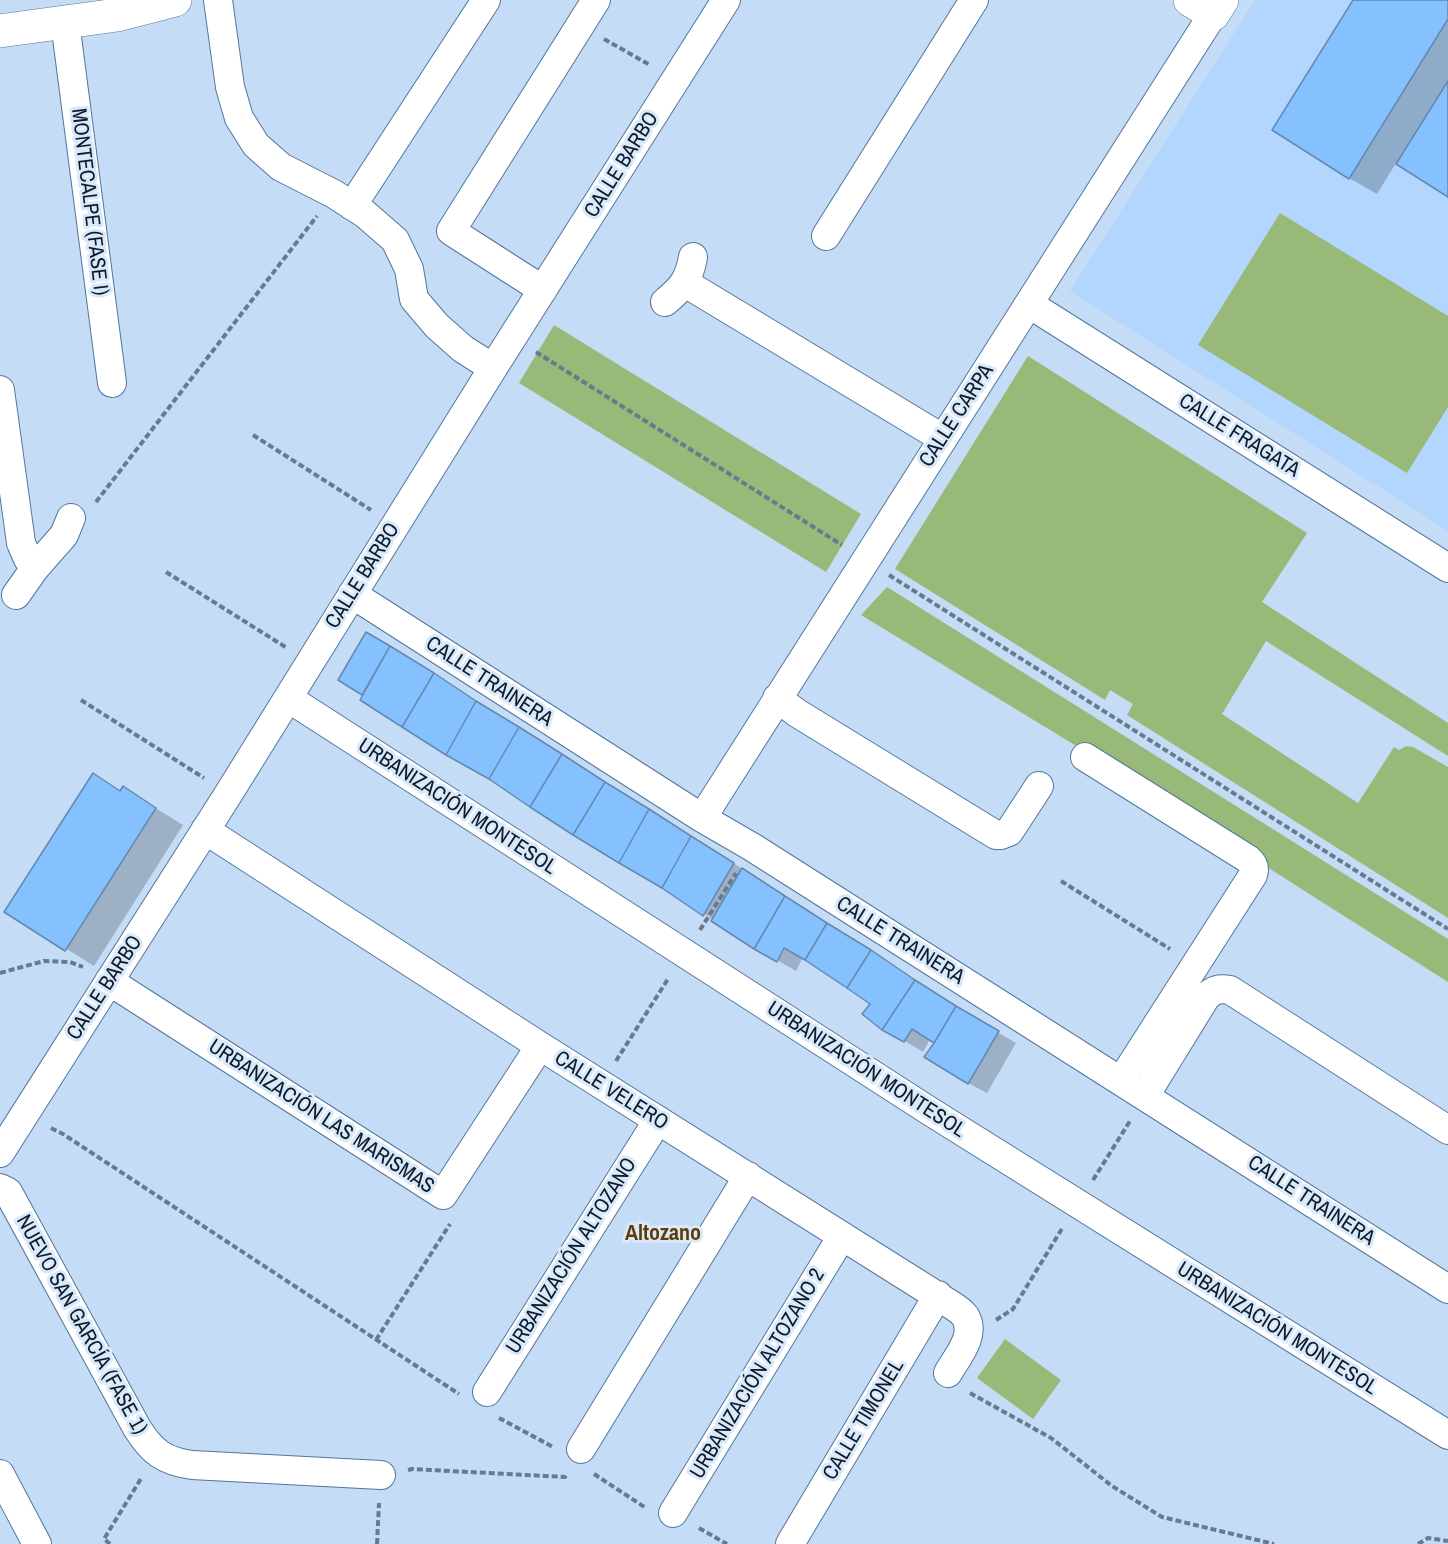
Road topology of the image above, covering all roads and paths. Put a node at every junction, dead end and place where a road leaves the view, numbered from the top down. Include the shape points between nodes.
1 (175, 0) edge
2 (218, 0) edge
3 (486, 0) edge
4 (596, 0) edge
5 (726, 0) edge
6 (975, 0) edge
7 (1208, 5) edge
8 (116, 7) edge
9 (65, 22) junction
10 (579, 26) junction
11 (0, 31) edge
12 (676, 79) junction
13 (343, 200) junction
14 (826, 236) dead end
15 (681, 281) dead end
16 (543, 290) junction
17 (1029, 304) junction
18 (512, 337) junction
19 (493, 368) junction
20 (112, 383) dead end
21 (0, 390) edge
22 (253, 435) dead end
23 (942, 438) junction
24 (95, 503) dead end
25 (71, 518) dead end
26 (394, 525) junction
27 (864, 559) junction
28 (35, 568) junction
29 (1448, 568) edge
30 (165, 572) dead end
31 (351, 594) junction
32 (16, 595) dead end
33 (310, 662) junction
34 (288, 698) junction
35 (777, 698) junction
36 (81, 700) dead end
37 (1084, 757) dead end
38 (1039, 786) dead end
39 (228, 793) junction
40 (702, 818) junction
41 (205, 830) junction
42 (1061, 882) dead end
43 (1448, 929) edge
44 (1195, 965) junction
45 (0, 973) edge
46 (109, 981) junction
47 (540, 1046) junction
48 (1120, 1081) junction
49 (1145, 1096) junction
50 (25, 1113) junction
51 (658, 1120) junction
52 (1448, 1130) edge
53 (0, 1153) edge
54 (748, 1176) junction
55 (0, 1188) edge
56 (443, 1195) junction
57 (842, 1236) junction
58 (1448, 1289) edge
59 (938, 1295) junction
60 (376, 1340) junction
61 (948, 1373) joint
62 (459, 1395) dead end
63 (492, 1405) joint
64 (1448, 1436) edge
65 (156, 1453) junction
66 (577, 1455) junction
67 (0, 1474) edge
68 (381, 1475) junction
69 (673, 1513) junction
70 (1448, 1541) edge
71 (37, 1544) edge
72 (110, 1544) edge
73 (377, 1544) edge
74 (727, 1544) edge
75 (790, 1544) edge
76 (1274, 1544) edge
77 (1418, 1544) edge

1 - 8 street
2 - 13 street via 230,87 239,118 256,145 281,166
3 - 13 street
4 - 10 street
5 - 12 street, CALLE BARBO
6 - 14 street
7 - 17 street, CALLE CARPA
8 - 9 street
9 - 11 street
9 - 20 street, MONTECALPE (FASE I)
10 - 12 path
10 - 16 street via 451,231
12 - 16 street, CALLE BARBO
13 - 19 street via 395,240 409,269 414,299 437,326
13 - 24 path
15 - 23 street
16 - 18 street, CALLE BARBO
17 - 23 street, CALLE CARPA
17 - 29 street, CALLE FRAGATA
18 - 19 street, CALLE BARBO
18 - 27 path
19 - 26 street, CALLE BARBO
21 - 28 street via 21,543
22 - 26 path
23 - 27 street, CALLE CARPA
25 - 28 street via 64,535
26 - 31 street, CALLE BARBO
27 - 35 street, CALLE CARPA
27 - 43 path
28 - 32 street
30 - 33 path
31 - 33 street, CALLE BARBO
31 - 40 street, CALLE TRAINERA
33 - 34 street, CALLE BARBO
34 - 39 street, CALLE BARBO
34 - 64 street, URBANIZACIÓN MONTESOL via 931,1112
35 - 38 street via 996,834 1009,832
35 - 40 street, CALLE CARPA
36 - 39 path
37 - 44 street via 1253,865 1253,875
39 - 41 street, CALLE BARBO
40 - 48 street, CALLE TRAINERA
41 - 46 street, CALLE BARBO
41 - 47 street, CALLE VELERO
42 - 44 path
44 - 48 street
45 - 46 path via 44,961 70,962
46 - 50 street, CALLE BARBO
46 - 56 street, URBANIZACIÓN LAS MARISMAS
47 - 51 street, CALLE VELERO
47 - 56 street, URBANIZACIÓN LAS MARISMAS
48 - 49 street, CALLE TRAINERA
49 - 52 street via 1206,997 1223,989
49 - 58 street, CALLE TRAINERA
50 - 53 street, CALLE BARBO
50 - 60 path via 63,1134
51 - 54 street, CALLE VELERO
51 - 63 street, URBANIZACIÓN ALTOZANO
54 - 57 street, CALLE VELERO
54 - 66 street
55 - 65 street, NUEVO SAN GARCÍA (FASE 1) via 8,1192 137,1428
56 - 60 path via 452,1221
57 - 59 street, CALLE VELERO
57 - 69 street, URBANIZACIÓN ALTOZANO 2
59 - 61 street, CALLE VELERO via 964,1315 969,1325 968,1339
59 - 75 street, CALLE TIMONEL
60 - 62 path
61 - 76 path via 967,1391 1051,1438 1112,1486 1161,1517
63 - 66 path via 543,1441
65 - 68 street, NUEVO SAN GARCÍA (FASE 1) via 192,1465
65 - 72 path via 104,1539
66 - 68 path via 565,1477 412,1469
66 - 69 path via 668,1523
67 - 71 street
68 - 73 path
69 - 74 path
70 - 77 path via 1428,1538

